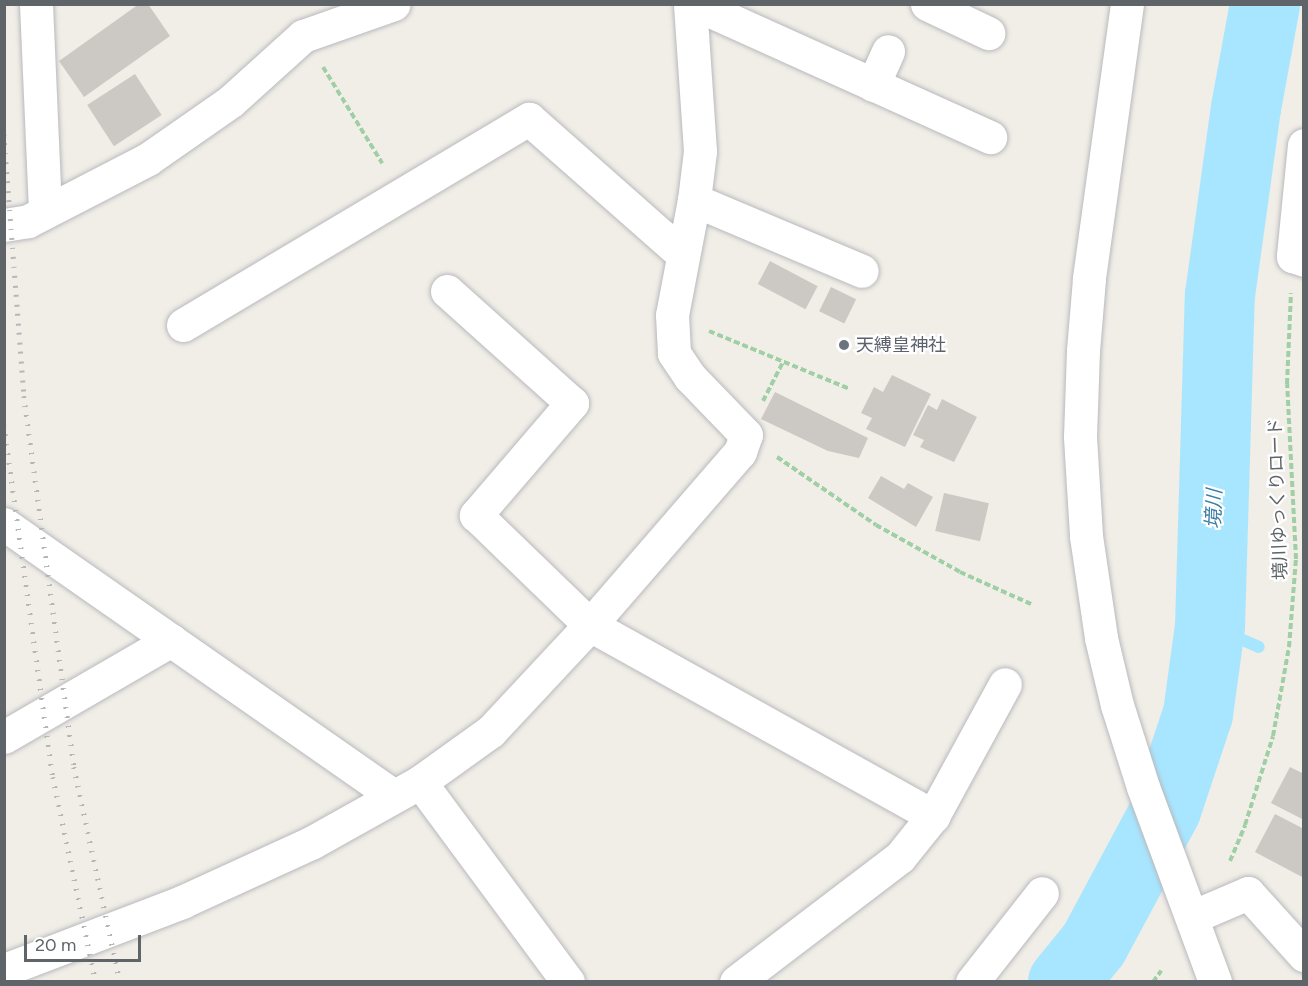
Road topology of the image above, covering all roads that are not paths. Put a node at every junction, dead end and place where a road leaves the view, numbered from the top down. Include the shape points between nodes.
1 (36, 4) edge
2 (394, 4) edge
3 (690, 4) edge
4 (695, 4) edge
5 (927, 4) edge
6 (1127, 4) edge
7 (988, 33) dead end
8 (888, 51) dead end
9 (873, 85) junction
10 (990, 137) dead end
11 (1304, 145) edge
12 (694, 200) junction
13 (45, 212) junction
14 (4, 225) edge
15 (682, 254) junction
16 (1298, 258) edge
17 (862, 271) dead end
18 (447, 291) dead end
19 (183, 325) dead end
20 (4, 524) edge
21 (590, 625) junction
22 (171, 640) junction
23 (1005, 684) dead end
24 (4, 737) edge
25 (407, 789) junction
26 (933, 816) junction
27 (1042, 893) dead end
28 (1191, 915) junction
29 (1302, 949) edge
30 (6, 966) edge
31 (568, 981) edge
32 (736, 981) edge
33 (972, 981) edge
34 (1215, 981) edge

1 - 13 street
2 - 13 street via 303,36 231,101 148,159
3 - 12 street via 700,151
4 - 9 street
5 - 7 street
6 - 28 street via 1089,279 1080,437 1083,498 1091,578 1117,705
8 - 9 street
9 - 10 street
11 - 16 street
12 - 15 street
12 - 17 street
13 - 14 street via 28,221
15 - 19 street via 529,119
15 - 21 street via 672,315 674,353 690,376 746,435 740,452
18 - 21 street via 572,403 476,515
20 - 22 street
21 - 25 street via 490,731
21 - 26 street
22 - 24 street
22 - 25 street
23 - 26 street
25 - 30 street via 311,843 182,902
25 - 31 street
26 - 32 street via 900,857
27 - 33 street
28 - 29 street via 1248,893
28 - 34 street

